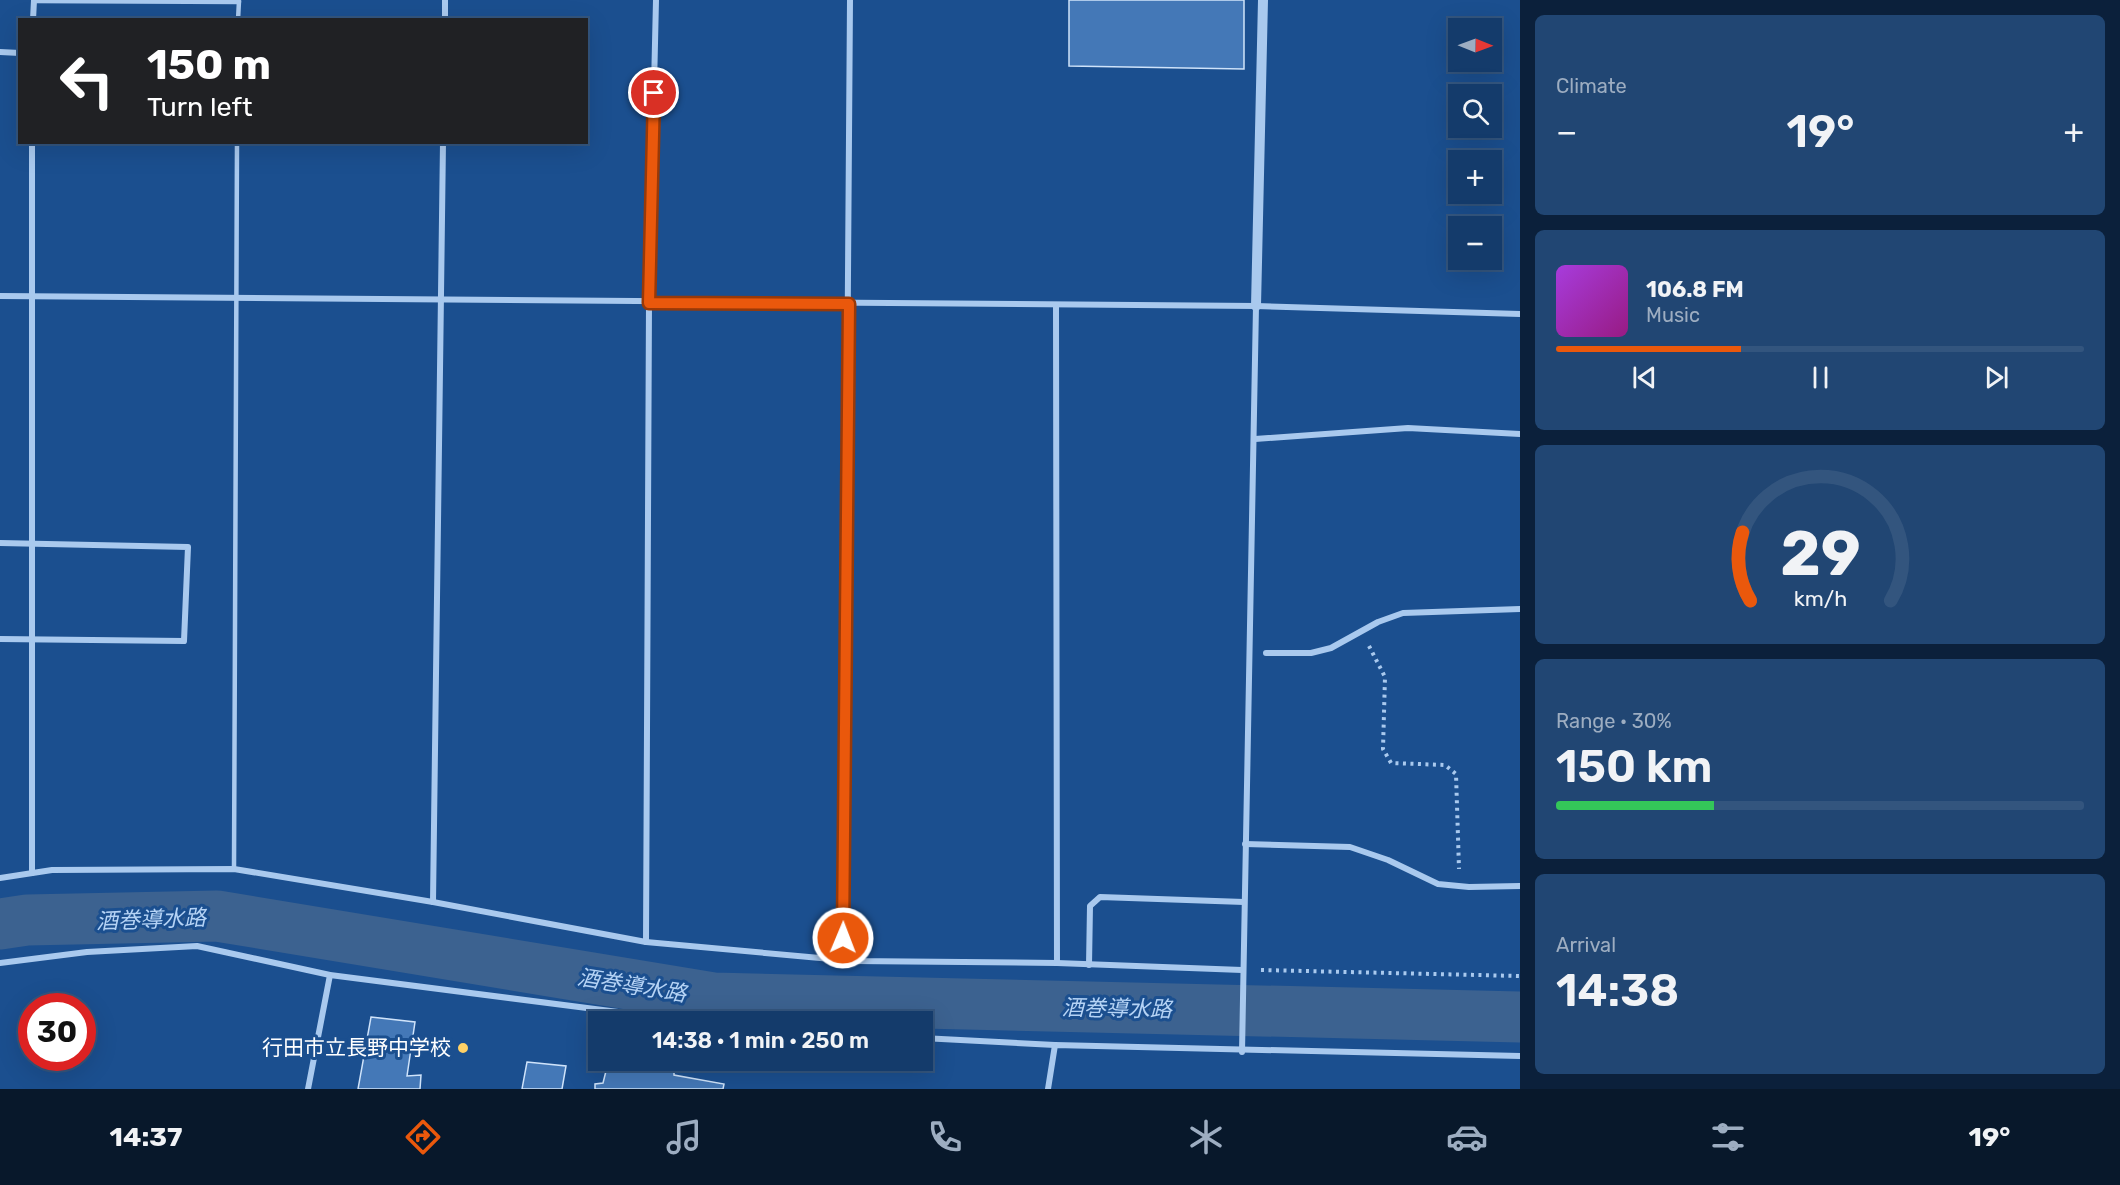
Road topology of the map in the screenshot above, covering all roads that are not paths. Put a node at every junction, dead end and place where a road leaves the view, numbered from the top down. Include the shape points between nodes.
1 (34, 0) edge
2 (445, 0) edge
3 (656, 0) edge
4 (850, 0) edge
5 (1263, 0) edge
6 (239, 1) edge
7 (33, 18) edge
8 (238, 18) edge
9 (445, 18) edge
10 (0, 52) edge
11 (18, 53) edge
12 (32, 144) edge
13 (237, 144) edge
14 (443, 144) edge
15 (0, 296) edge
16 (31, 296) junction
17 (235, 297) junction
18 (441, 301) junction
19 (649, 303) junction
20 (849, 304) junction
21 (1056, 305) junction
22 (1256, 306) junction
23 (1520, 314) edge
24 (1520, 434) edge
25 (1255, 439) junction
26 (0, 543) edge
27 (31, 543) junction
28 (1520, 609) edge
29 (32, 638) junction
30 (0, 639) edge
31 (1266, 653) dead end
32 (1245, 844) junction
33 (234, 869) junction
34 (33, 873) junction
35 (0, 878) edge
36 (1520, 886) edge
37 (433, 902) junction
38 (1244, 902) junction
39 (646, 942) junction
40 (843, 960) junction
41 (0, 963) edge
42 (1057, 963) junction
43 (1089, 965) junction
44 (1242, 970) junction
45 (330, 975) junction
46 (610, 1011) edge
47 (933, 1039) edge
48 (1055, 1046) junction
49 (1242, 1052) junction
50 (1520, 1056) edge
51 (308, 1089) edge
52 (1047, 1089) edge

1 - 6 lane
1 - 7 street
2 - 9 street
3 - 19 street
4 - 20 street
5 - 22 street
6 - 8 lane
10 - 11 street
12 - 16 street
13 - 17 lane
14 - 18 street
15 - 16 street
16 - 17 street
16 - 27 street
17 - 18 street
17 - 33 lane
18 - 19 street
18 - 37 street
19 - 20 street
19 - 39 street
20 - 21 street
20 - 40 street
21 - 22 street
21 - 42 street
22 - 23 street
22 - 25 street
24 - 25 street via 1408,428
25 - 32 street
26 - 27 street
27 - 29 street
27 - 29 street via 188,547 184,641
28 - 31 street via 1403,613 1331,648 1311,653
29 - 30 street
29 - 34 street
32 - 36 street via 1350,848 1388,860 1438,884
32 - 38 street
33 - 34 street
33 - 37 street
34 - 35 street
37 - 39 street
38 - 43 street via 1100,897 1090,906
38 - 44 street
39 - 40 street
40 - 42 street
41 - 45 street via 87,952 197,946
42 - 43 street
43 - 44 street
44 - 49 street
45 - 46 street
45 - 51 street
47 - 48 street
48 - 49 street
48 - 52 street
49 - 50 street

